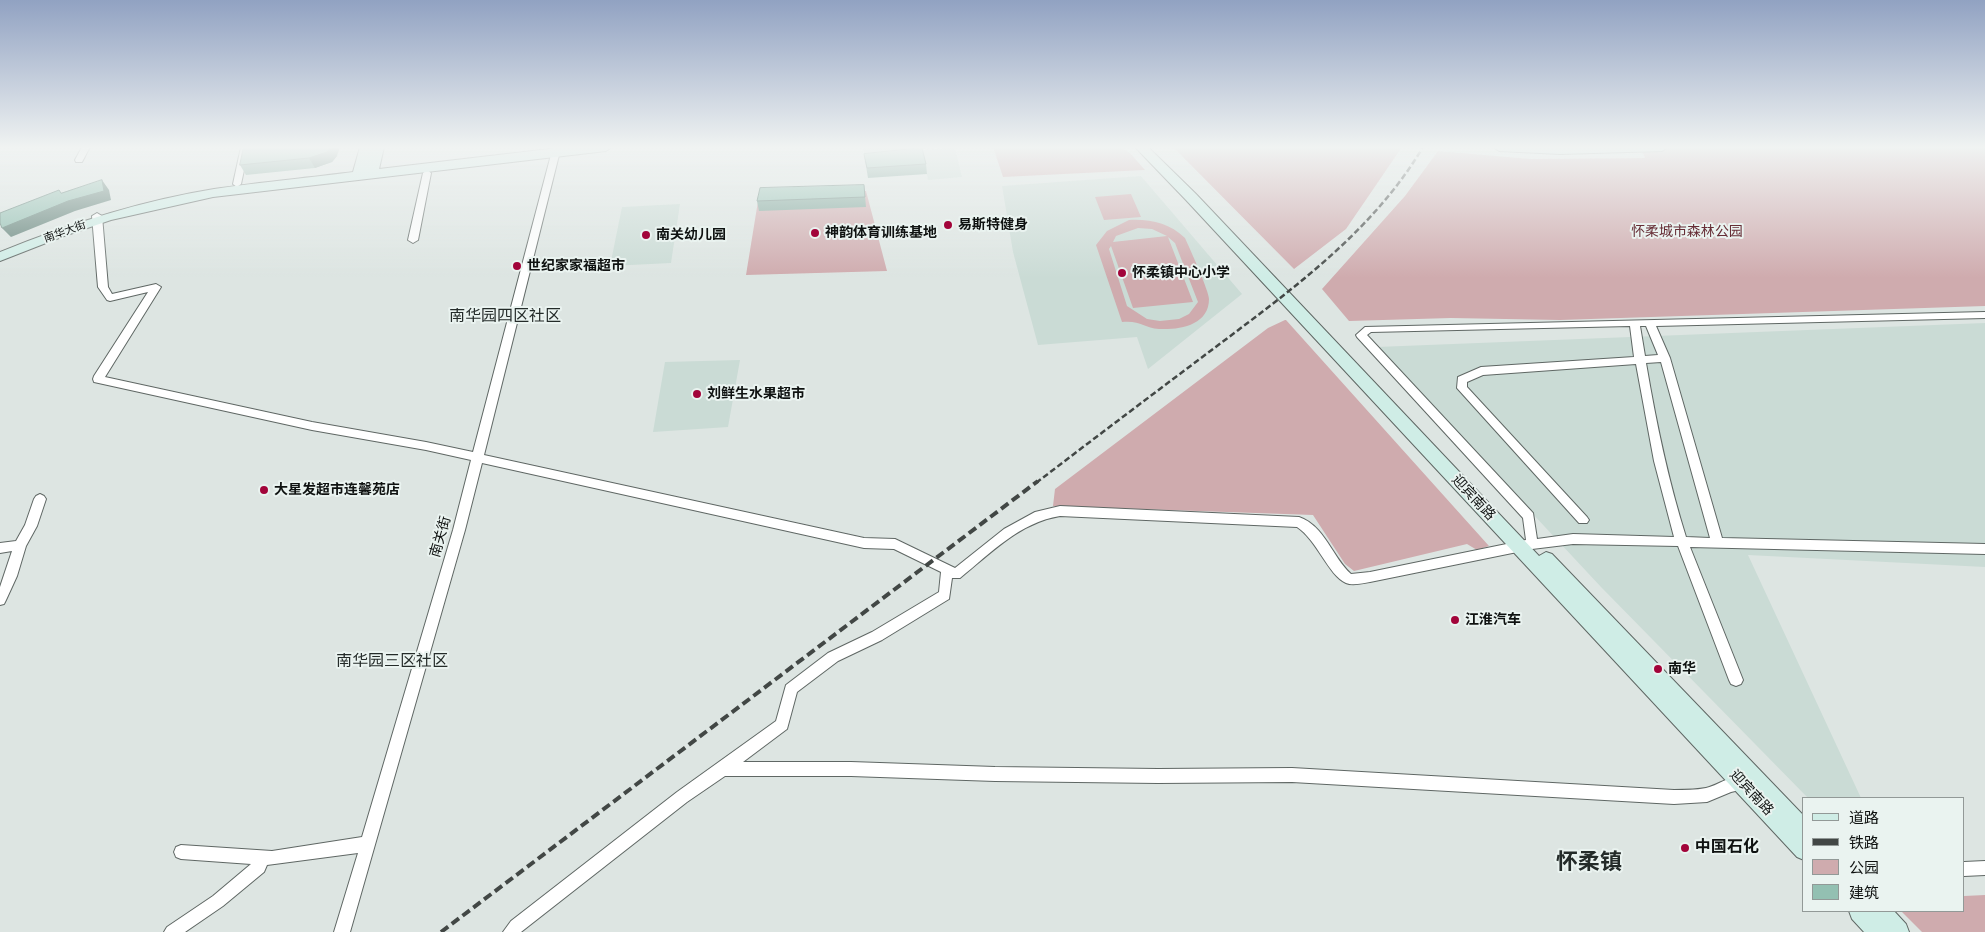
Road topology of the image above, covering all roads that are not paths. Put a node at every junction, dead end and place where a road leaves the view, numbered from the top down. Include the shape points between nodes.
1 (203, 190) edge
2 (224, 190) edge
3 (423, 190) edge
4 (544, 190) edge
5 (1185, 190) edge
6 (97, 218) junction
7 (413, 240) dead end
8 (0, 252) edge
9 (0, 257) edge
10 (1985, 315) edge
11 (1649, 322) junction
12 (1634, 323) junction
13 (1665, 358) junction
14 (1640, 359) junction
15 (477, 458) junction
16 (40, 499) dead end
17 (1583, 520) dead end
18 (1682, 542) junction
19 (1718, 543) junction
20 (20, 545) junction
21 (1526, 545) junction
22 (0, 548) edge
23 (1985, 550) edge
24 (946, 570) junction
25 (0, 600) edge
26 (1736, 680) dead end
27 (724, 769) junction
28 (1743, 783) junction
29 (1802, 829) edge
30 (368, 844) junction
31 (1802, 848) edge
32 (181, 852) dead end
33 (262, 857) junction
34 (1985, 868) edge
35 (1965, 869) edge
36 (1861, 912) edge
37 (1880, 912) edge
38 (172, 932) edge
39 (342, 932) edge
40 (511, 932) edge
41 (1879, 932) edge
42 (1898, 932) edge

1 - 6 main road, 南华大街 via 154,200
2 - 6 main road, 南华大街
3 - 7 street
4 - 15 street, 南关街
5 - 21 main road, 迎宾南路
6 - 8 main road, 南华大街
6 - 9 main road, 南华大街
6 - 15 street via 102,287 110,298 156,287 98,379
10 - 11 street
11 - 12 street
11 - 13 street
12 - 14 street
12 - 21 street via 1369,329 1361,335 1530,516
13 - 14 street
13 - 19 street
14 - 17 street via 1481,371 1462,380 1462,388
14 - 18 street via 1665,484
15 - 24 street via 864,543 895,544
15 - 30 street, 南关街
16 - 20 street via 31,526
18 - 19 street
18 - 21 street via 1574,540
18 - 26 street
19 - 23 street
20 - 22 street
20 - 25 street
21 - 24 street via 1349,579 1338,571 1311,528 1299,522 1060,511 1038,515 1008,532 956,574
21 - 28 main road, 迎宾南路
21 - 29 main road, 迎宾南路
24 - 27 street via 945,595 877,636 833,656 791,690 782,726
27 - 28 street via 1292,775 1674,797 1707,795
27 - 40 street via 675,803
28 - 31 main road, 迎宾南路
30 - 33 street
30 - 39 street, 南关街
32 - 33 street
33 - 38 street via 259,867 218,901
34 - 35 street
36 - 41 main road
37 - 42 main road

